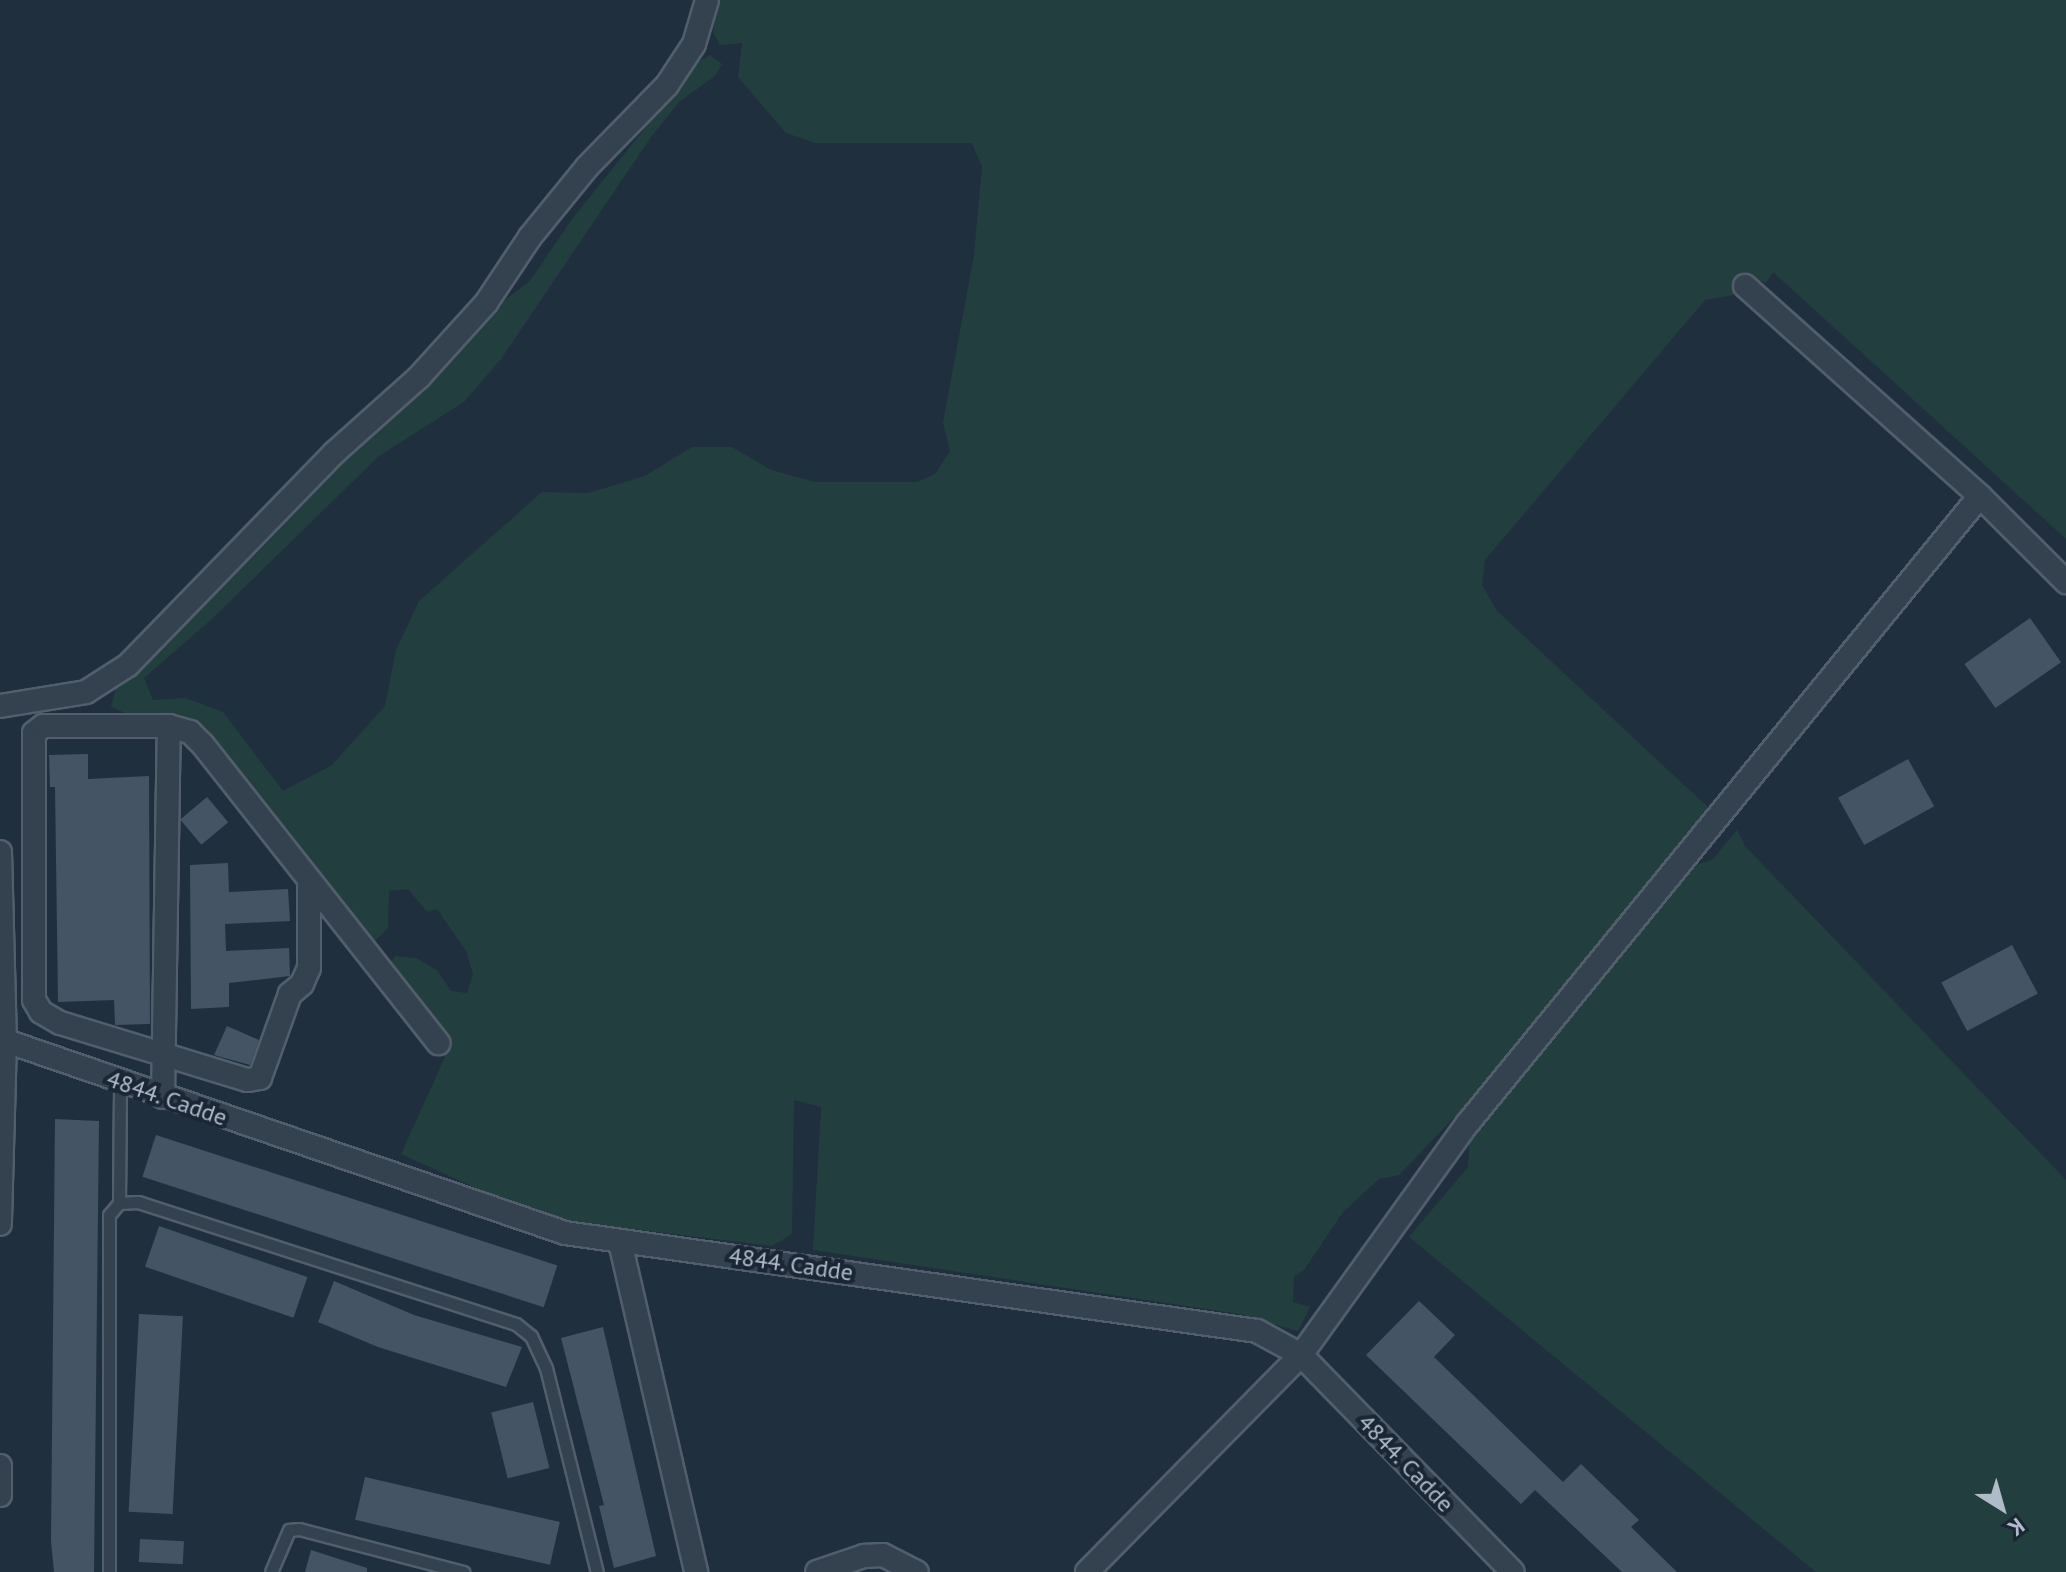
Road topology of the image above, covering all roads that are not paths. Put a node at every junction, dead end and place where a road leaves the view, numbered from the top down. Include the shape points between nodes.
1 (707, 0) edge
2 (1745, 286) dead end
3 (1980, 496) junction
4 (2066, 582) edge
5 (0, 706) edge
6 (169, 726) junction
7 (0, 852) edge
8 (309, 880) junction
9 (3, 1040) edge
10 (438, 1043) dead end
11 (164, 1054) junction
12 (120, 1082) junction
13 (163, 1097) junction
14 (119, 1203) junction
15 (0, 1224) edge
16 (620, 1242) junction
17 (1301, 1355) junction
18 (0, 1466) edge
19 (0, 1495) edge
20 (109, 1572) edge
21 (271, 1572) edge
22 (463, 1572) edge
23 (597, 1572) edge
24 (696, 1572) edge
25 (817, 1572) edge
26 (917, 1572) edge
27 (1087, 1572) edge
28 (1513, 1572) edge

1 - 5 street via 694,44 667,85 587,167 486,303 419,377 334,453 128,665 86,692
2 - 3 street
3 - 4 street
3 - 17 street via 1468,1123
6 - 8 street via 190,732 203,745
6 - 11 street
6 - 11 street via 43,726 30,741 34,1000 41,1012 60,1023
7 - 9 street
8 - 10 street
8 - 11 street via 309,968 290,994 260,1078 247,1080
9 - 12 street, 4844. Cadde
9 - 15 street
11 - 13 street
12 - 13 street, 4844. Cadde
12 - 14 lane
13 - 16 street, 4844. Cadde via 565,1233
14 - 20 lane via 109,1215
14 - 23 lane via 138,1202 516,1324 531,1336 546,1368
16 - 17 street, 4844. Cadde via 1224,1322 1281,1341
16 - 24 street
17 - 27 street
17 - 28 street, 4844. Cadde
18 - 19 street
21 - 22 lane via 289,1530 299,1529
25 - 26 street via 883,1555

